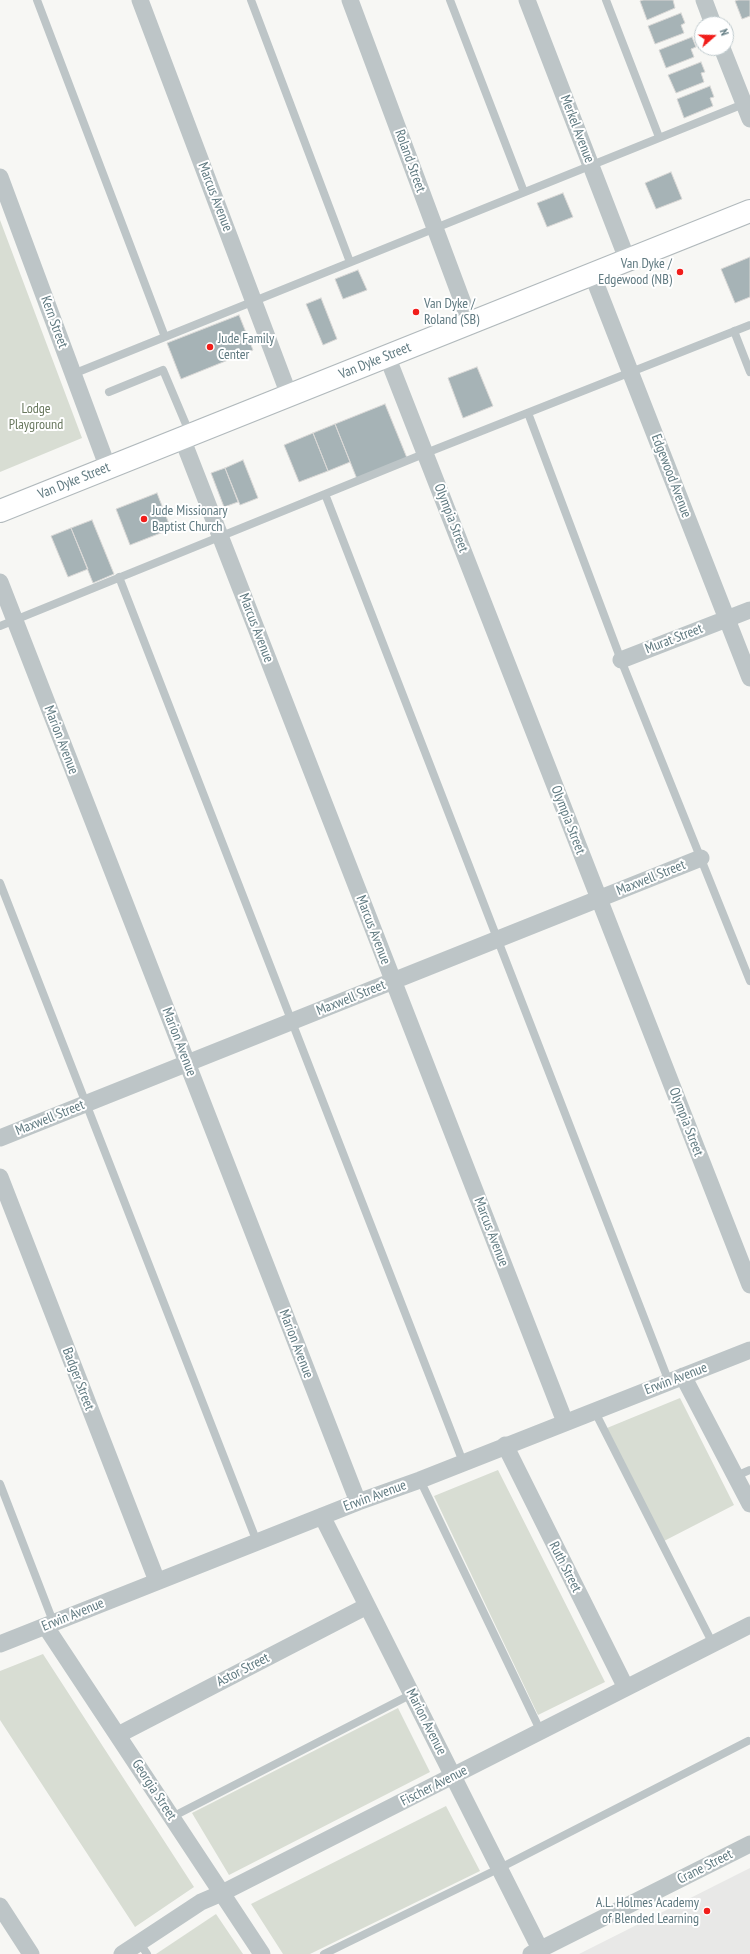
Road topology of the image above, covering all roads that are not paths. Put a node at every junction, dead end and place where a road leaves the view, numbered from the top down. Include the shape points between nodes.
1 (37, 0) edge
2 (140, 0) edge
3 (251, 0) edge
4 (350, 0) edge
5 (450, 0) edge
6 (527, 0) edge
7 (606, 0) edge
8 (704, 0) edge
9 (710, 16) edge
10 (725, 56) edge
11 (748, 108) edge
12 (659, 137) junction
13 (591, 165) junction
14 (0, 177) edge
15 (524, 192) junction
16 (750, 211) edge
17 (435, 228) junction
18 (628, 259) junction
19 (350, 262) junction
20 (592, 274) junction
21 (254, 301) junction
22 (470, 322) junction
23 (750, 325) edge
24 (734, 331) junction
25 (165, 337) junction
26 (387, 356) junction
27 (630, 372) junction
28 (750, 372) edge
29 (73, 374) junction
30 (109, 392) dead end
31 (289, 395) junction
32 (528, 413) junction
33 (186, 436) junction
34 (426, 454) junction
35 (108, 468) junction
36 (325, 494) junction
37 (0, 511) edge
38 (220, 536) junction
39 (119, 577) junction
40 (0, 582) edge
41 (750, 610) edge
42 (727, 619) junction
43 (7, 622) edge
44 (621, 660) junction
45 (750, 678) edge
46 (701, 858) junction
47 (0, 883) edge
48 (599, 898) junction
49 (497, 939) junction
50 (393, 981) junction
51 (750, 981) edge
52 (292, 1022) junction
53 (187, 1063) junction
54 (86, 1104) junction
55 (0, 1138) edge
56 (0, 1177) edge
57 (750, 1285) edge
58 (750, 1350) edge
59 (676, 1379) junction
60 (594, 1410) junction
61 (565, 1422) junction
62 (505, 1445) junction
63 (463, 1462) junction
64 (743, 1473) edge
65 (420, 1480) junction
66 (0, 1484) edge
67 (358, 1502) junction
68 (750, 1504) edge
69 (322, 1516) junction
70 (257, 1542) junction
71 (157, 1581) junction
72 (367, 1606) junction
73 (50, 1625) junction
74 (750, 1625) edge
75 (0, 1644) edge
76 (713, 1644) junction
77 (626, 1688) junction
78 (412, 1694) junction
79 (541, 1732) junction
80 (118, 1735) junction
81 (748, 1741) dead end
82 (453, 1776) junction
83 (172, 1817) junction
84 (750, 1844) edge
85 (500, 1868) junction
86 (222, 1893) junction
87 (0, 1906) edge
88 (143, 1948) edge
89 (536, 1952) edge
90 (28, 1953) edge
91 (122, 1954) edge
92 (262, 1954) edge
93 (324, 1954) edge

1 - 25 lane
2 - 21 street, Marcus Avenue
3 - 19 lane
4 - 17 street, Roland Street
5 - 15 lane
6 - 13 street, Merkel Avenue
7 - 12 lane
8 - 9 street
10 - 11 street
11 - 12 lane
12 - 13 lane
13 - 15 lane
13 - 18 street, Merkel Avenue
14 - 29 street, Kern Street
15 - 17 lane
16 - 18 main road, Van Dyke Street
17 - 19 lane
17 - 22 street, Roland Street
18 - 20 main road, Van Dyke Street
19 - 21 lane
20 - 22 main road, Van Dyke Street
20 - 27 street, Edgewood Avenue
21 - 25 lane
21 - 31 street, Marcus Avenue
22 - 26 main road, Van Dyke Street
23 - 24 lane
24 - 27 lane
24 - 28 lane
25 - 29 lane
26 - 31 main road, Van Dyke Street
26 - 34 street, Olympia Street
27 - 32 lane
27 - 42 street, Edgewood Avenue
29 - 35 street, Kern Street
30 - 33 lane via 163,370
31 - 33 main road, Van Dyke Street
32 - 34 lane
32 - 44 lane
33 - 35 main road, Van Dyke Street
33 - 38 street, Marcus Avenue
34 - 36 lane
34 - 48 street, Olympia Street
35 - 37 main road, Van Dyke Street
36 - 38 lane
36 - 49 lane
38 - 39 lane
38 - 50 street, Marcus Avenue
39 - 43 lane
39 - 52 lane
40 - 43 street, Marion Avenue
41 - 42 street, Murat Street
42 - 44 street, Murat Street
42 - 45 street, Edgewood Avenue
43 - 53 street, Marion Avenue
44 - 46 lane
46 - 48 street, Maxwell Street
46 - 51 lane
47 - 54 lane
48 - 49 street, Maxwell Street
48 - 57 street, Olympia Street
49 - 50 street, Maxwell Street
49 - 59 lane
50 - 52 street, Maxwell Street
50 - 61 street, Marcus Avenue
52 - 53 street, Maxwell Street
52 - 63 lane
53 - 54 street, Maxwell Street
53 - 67 street, Marion Avenue
54 - 55 street, Maxwell Street
54 - 70 lane
56 - 71 street, Badger Street
58 - 59 street, Erwin Avenue
59 - 60 street, Erwin Avenue
59 - 64 street
60 - 61 street, Erwin Avenue
60 - 76 lane
61 - 62 street, Erwin Avenue
62 - 63 street, Erwin Avenue
62 - 77 street, Ruth Street
63 - 65 street, Erwin Avenue
64 - 68 street
65 - 67 street, Erwin Avenue
65 - 79 lane
66 - 73 lane
67 - 69 street, Erwin Avenue
69 - 70 street, Erwin Avenue
69 - 72 street, Marion Avenue
70 - 71 street, Erwin Avenue
71 - 73 street, Erwin Avenue
72 - 78 street, Marion Avenue
72 - 80 street, Astor Street
73 - 75 street, Erwin Avenue
73 - 80 street, Georgia Street
74 - 76 street, Fischer Avenue
76 - 77 street, Fischer Avenue
77 - 79 street, Fischer Avenue
78 - 82 street, Marion Avenue
78 - 83 lane
79 - 82 street, Fischer Avenue
80 - 83 street, Georgia Street
81 - 85 lane
82 - 85 street, Marion Avenue
82 - 86 street, Fischer Avenue
83 - 86 street, Georgia Street
84 - 89 street, Crane Street
85 - 89 street, Marion Avenue
85 - 93 lane
86 - 88 street, Fischer Avenue via 201,1902
86 - 92 street, Georgia Street
87 - 90 street
88 - 91 street, Fischer Avenue

